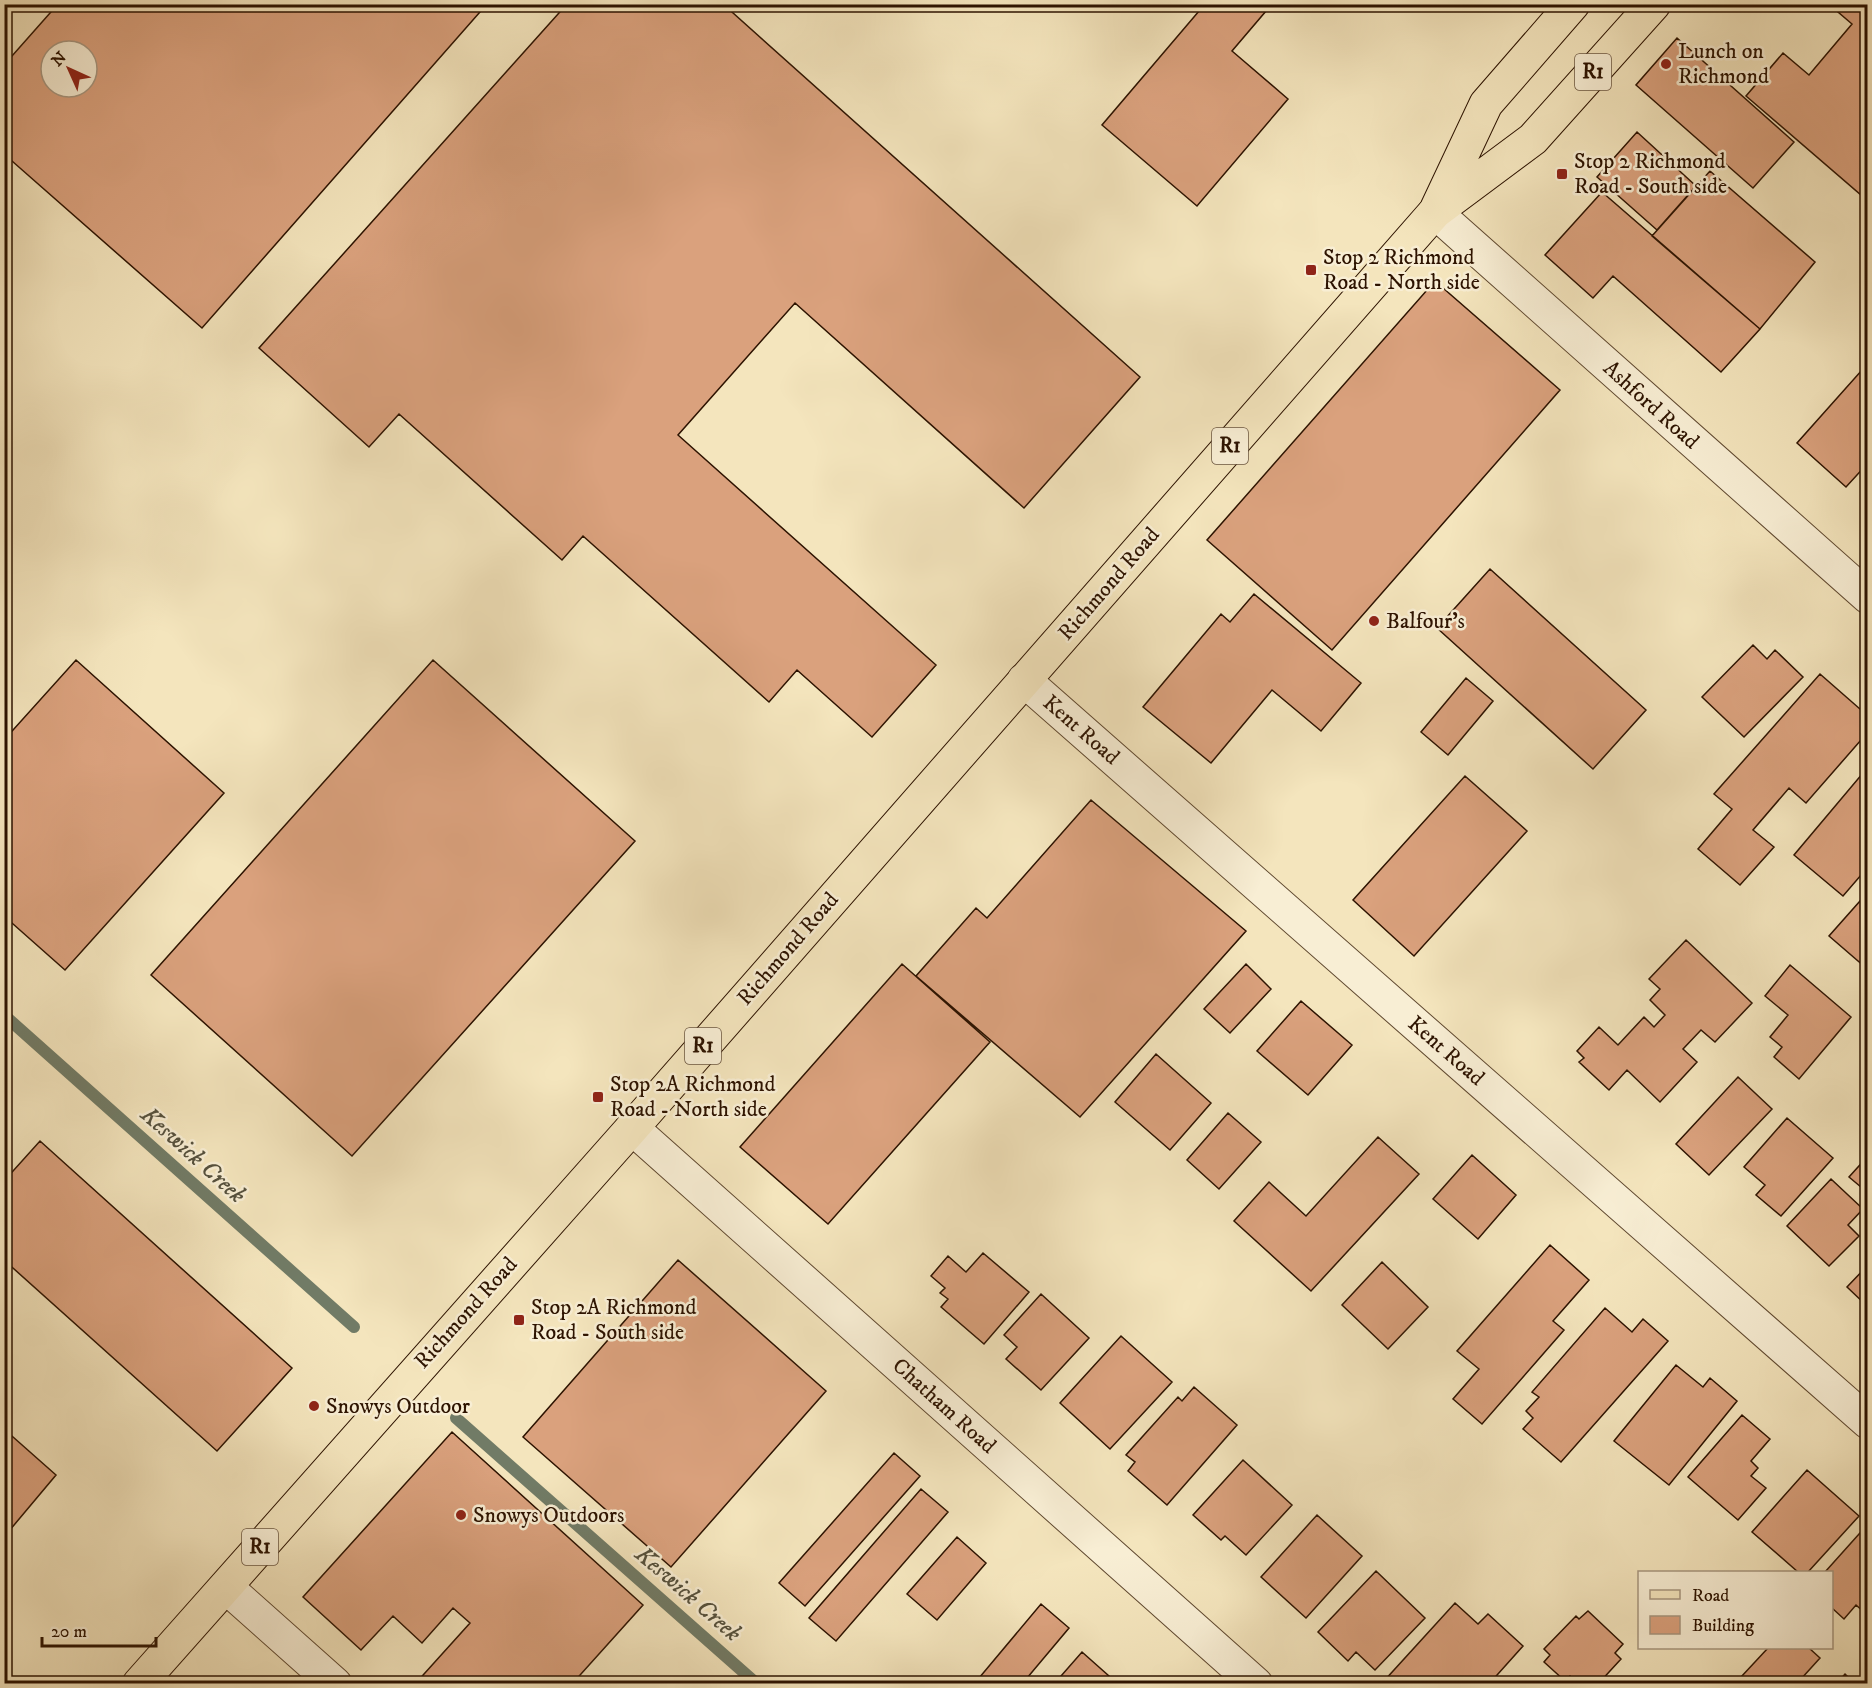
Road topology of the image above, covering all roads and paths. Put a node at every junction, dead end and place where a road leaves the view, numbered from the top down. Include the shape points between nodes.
1 (1573, 4) edge
2 (1654, 4) edge
3 (1435, 212) junction
4 (1868, 597) edge
5 (1024, 680) junction
6 (632, 1128) junction
7 (1868, 1422) edge
8 (226, 1587) junction
9 (139, 1683) edge
10 (335, 1683) edge
11 (1256, 1683) edge

1 - 3 main road, Richmond Road / R1 via 1486,105
2 - 3 main road, Richmond Road / R1 via 1533,139
3 - 4 street, Ashford Road
3 - 5 main road, Richmond Road / R1
5 - 6 main road, Richmond Road / R1
5 - 7 street, Kent Road
6 - 8 main road, Richmond Road / R1
6 - 11 street, Chatham Road
8 - 9 main road, Richmond Road / R1
8 - 10 street

